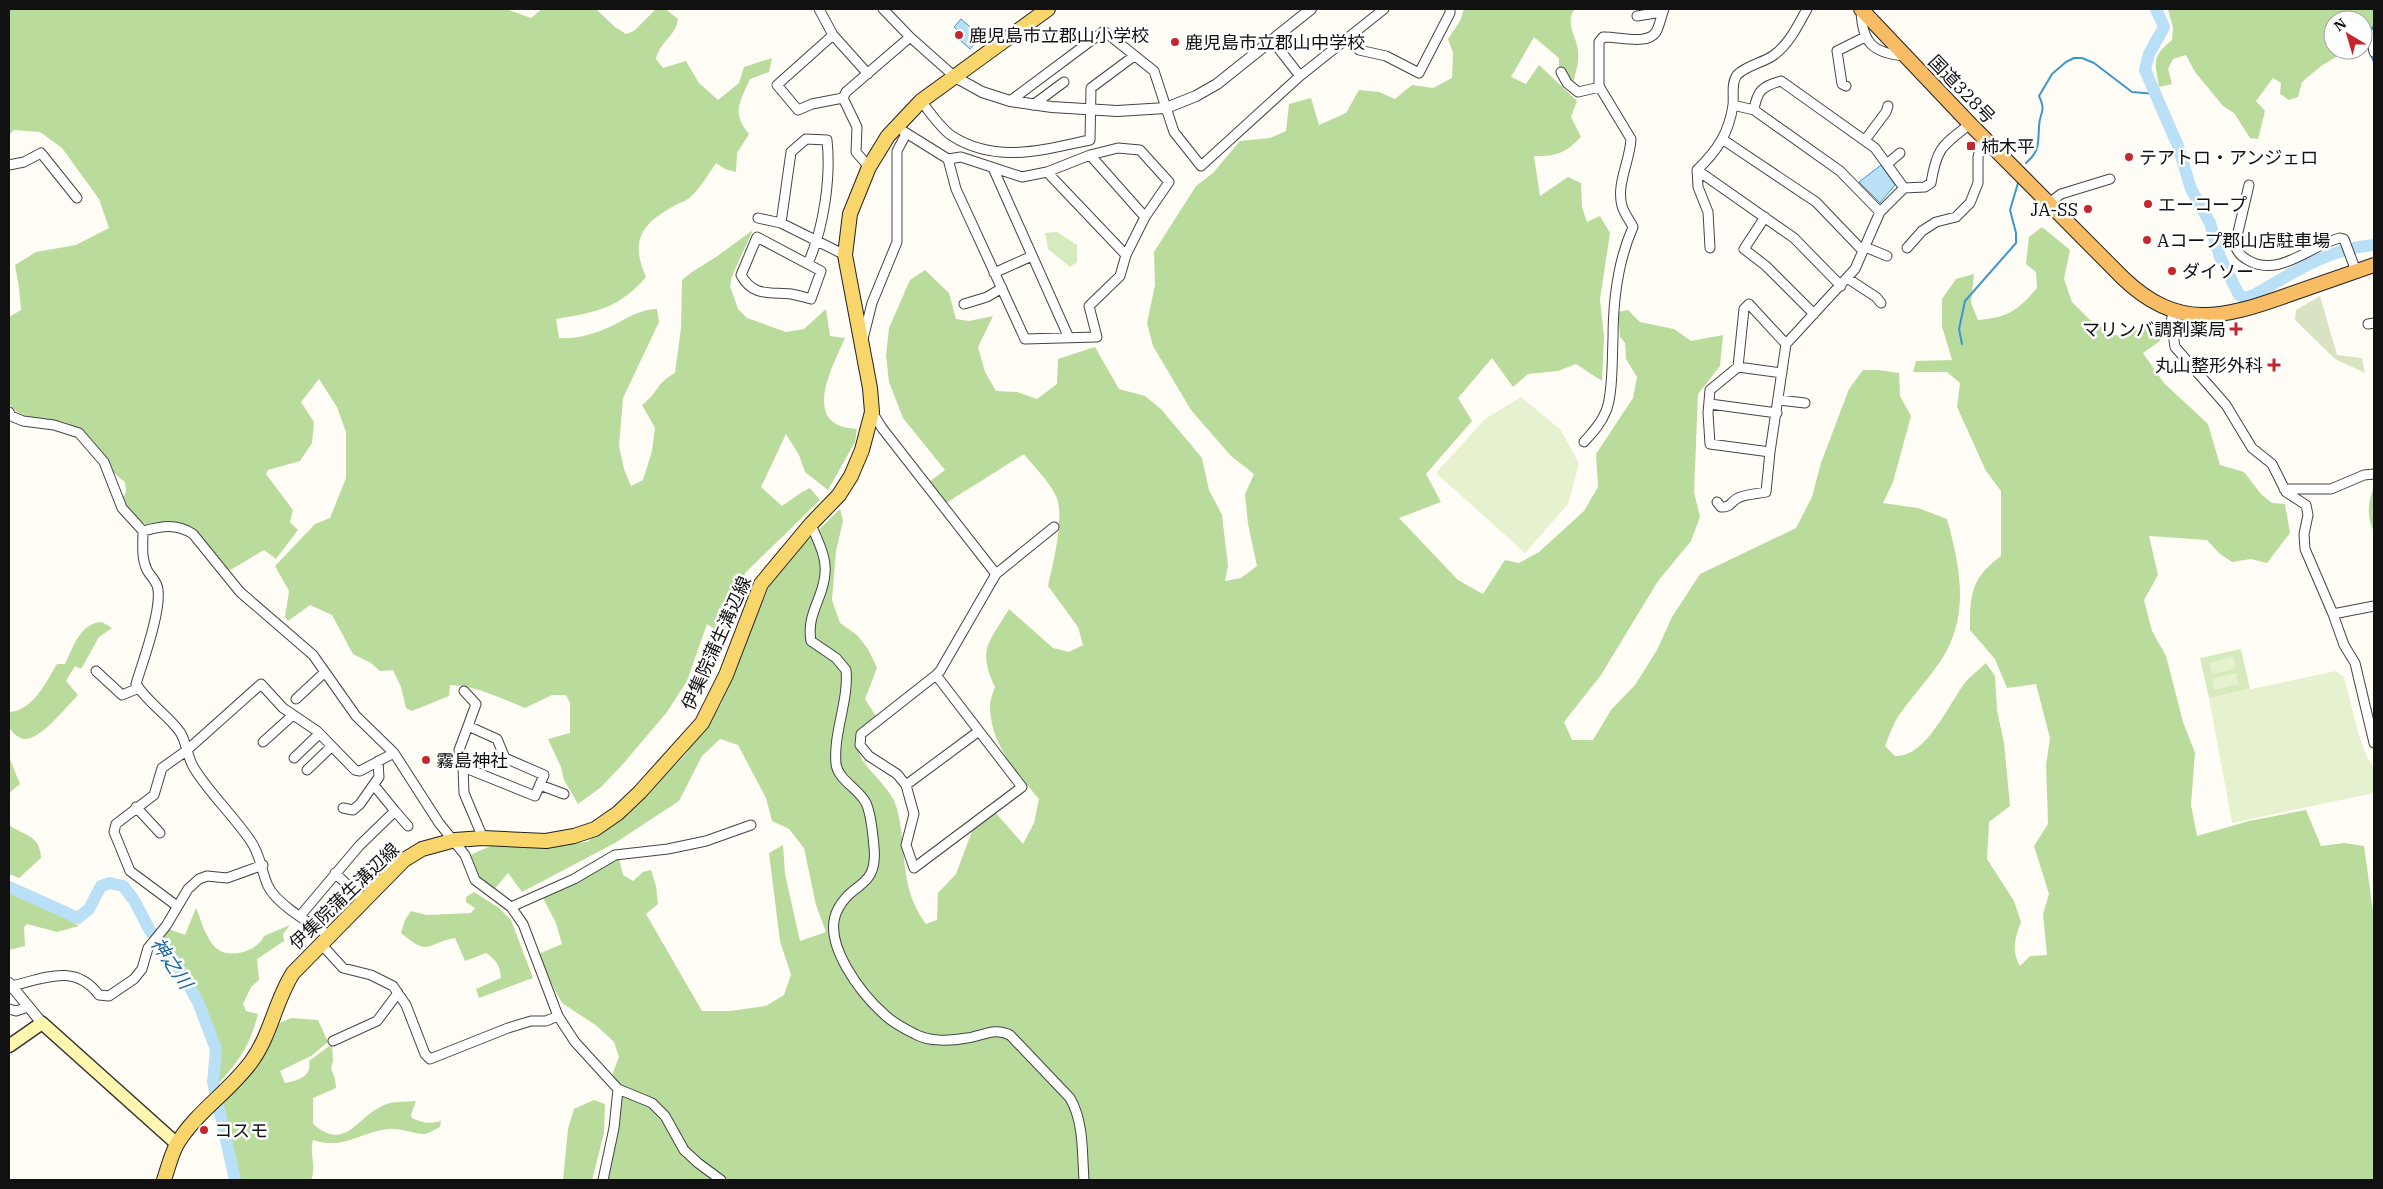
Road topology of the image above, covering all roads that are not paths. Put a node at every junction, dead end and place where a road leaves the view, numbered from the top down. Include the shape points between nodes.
1 (819, 9) edge
2 (883, 9) edge
3 (1048, 9) edge
4 (1311, 9) edge
5 (1384, 9) edge
6 (1450, 9) edge
7 (1807, 9) edge
8 (1861, 9) edge
9 (1663, 11) edge
10 (1637, 16) dead end
11 (833, 34) junction
12 (2374, 34) edge
13 (910, 37) junction
14 (1865, 37) junction
15 (1348, 38) junction
16 (1272, 40) junction
17 (2374, 52) edge
18 (1134, 56) junction
19 (1904, 56) junction
20 (1561, 72) dead end
21 (868, 74) junction
22 (1300, 76) junction
23 (955, 77) junction
24 (1064, 82) dead end
25 (1846, 86) dead end
26 (1600, 88) junction
27 (843, 98) junction
28 (921, 101) junction
29 (1010, 101) junction
30 (1033, 105) junction
31 (1733, 105) junction
32 (1888, 106) dead end
33 (1166, 108) junction
34 (1092, 110) junction
35 (1754, 110) junction
36 (1970, 124) junction
37 (901, 130) junction
38 (1983, 138) junction
39 (1722, 139) junction
40 (1864, 140) junction
41 (1900, 153) dead end
42 (1090, 156) junction
43 (948, 159) junction
44 (1886, 164) junction
45 (9, 165) edge
46 (869, 167) junction
47 (992, 168) junction
48 (1697, 170) junction
49 (1047, 172) junction
50 (2110, 179) dead end
51 (2250, 186) dead end
52 (1904, 188) junction
53 (77, 198) dead end
54 (2049, 203) junction
55 (1880, 212) junction
56 (1145, 217) junction
57 (1765, 217) junction
58 (758, 218) dead end
59 (781, 223) junction
60 (817, 242) junction
61 (1710, 248) dead end
62 (1906, 248) dead end
63 (1864, 249) junction
64 (845, 255) junction
65 (1126, 255) junction
66 (1032, 256) junction
67 (1887, 256) dead end
68 (808, 263) junction
69 (2374, 265) edge
70 (2355, 268) junction
71 (994, 273) junction
72 (1847, 278) junction
73 (1841, 286) junction
74 (1002, 288) junction
75 (1881, 303) dead end
76 (964, 304) dead end
77 (2174, 310) junction
78 (1814, 314) junction
79 (1069, 338) junction
80 (1786, 344) junction
81 (862, 346) junction
82 (1738, 367) junction
83 (1782, 373) junction
84 (1779, 400) junction
85 (1805, 403) dead end
86 (1710, 404) junction
87 (9, 412) edge
88 (872, 412) junction
89 (1777, 413) junction
90 (1584, 442) dead end
91 (1770, 452) junction
92 (2374, 474) edge
93 (2284, 489) junction
94 (1717, 502) dead end
95 (811, 524) junction
96 (1054, 527) dead end
97 (143, 531) junction
98 (996, 574) junction
99 (2374, 606) edge
100 (2333, 614) junction
101 (96, 671) dead end
102 (325, 672) junction
103 (936, 675) junction
104 (139, 688) junction
105 (464, 691) dead end
106 (296, 699) dead end
107 (293, 715) junction
108 (468, 726) junction
109 (979, 730) junction
110 (319, 734) junction
111 (263, 742) dead end
112 (2374, 743) edge
113 (330, 747) junction
114 (186, 751) junction
115 (394, 753) junction
116 (294, 758) dead end
117 (378, 761) junction
118 (463, 767) junction
119 (307, 770) dead end
120 (540, 785) junction
121 (906, 785) junction
122 (376, 789) dead end
123 (564, 794) dead end
124 (136, 807) junction
125 (343, 808) dead end
126 (395, 811) junction
127 (751, 825) dead end
128 (408, 826) dead end
129 (160, 832) dead end
130 (483, 838) junction
131 (455, 840) junction
132 (263, 865) junction
133 (335, 874) junction
134 (364, 901) junction
135 (177, 906) junction
136 (512, 908) junction
137 (300, 916) junction
138 (326, 940) junction
139 (10, 985) edge
140 (398, 992) junction
141 (28, 1007) junction
142 (9, 1009) edge
143 (558, 1016) junction
144 (42, 1023) junction
145 (333, 1041) dead end
146 (9, 1046) edge
147 (618, 1089) junction
148 (177, 1144) junction
149 (164, 1180) edge
150 (603, 1180) edge
151 (721, 1180) edge
152 (1084, 1180) edge

1 - 11 street
2 - 13 street
3 - 23 main road, 伊集院蒲生溝辺線
4 - 16 street
5 - 15 street
6 - 15 street via 1419,73 1386,56 1359,50
7 - 31 street via 1801,23 1774,55 1738,75 1734,82
8 - 14 street
8 - 19 highway, 国道328号
9 - 10 street
9 - 26 street via 1651,37 1642,40 1603,37 1599,42
11 - 21 street
11 - 27 street via 776,85 798,110
12 - 17 street
13 - 21 street
13 - 23 street
14 - 19 street via 1884,53
14 - 25 street via 1838,51 1842,84
15 - 22 street
16 - 22 street
16 - 33 street via 1217,84
18 - 29 street via 1104,31
18 - 33 street via 1154,71
18 - 34 street via 1092,88
19 - 36 highway, 国道328号
20 - 26 street via 1567,83 1578,92
21 - 27 street
22 - 33 street via 1201,166 1174,132
23 - 28 main road, 伊集院蒲生溝辺線
23 - 29 street via 982,92
24 - 30 street
26 - 90 street via 1631,139 1621,200 1633,228 1619,271 1607,410
27 - 46 street via 857,127 856,152
28 - 34 street via 951,135 985,150 1024,154 1090,140
28 - 37 main road, 伊集院蒲生溝辺線
29 - 30 street
30 - 34 street
31 - 35 street
31 - 39 street
32 - 40 street
33 - 34 street
35 - 40 street via 1761,90 1781,81
35 - 55 street via 1840,171
36 - 38 highway, 国道328号
36 - 52 street via 1944,144 1935,159 1931,183 1925,187
37 - 43 street
37 - 46 main road, 伊集院蒲生溝辺線 via 879,149
37 - 81 street via 897,151 897,242 872,304
38 - 54 highway, 国道328号
38 - 62 street via 1978,157 1978,183 1970,203 1956,217 1936,222 1922,231
39 - 48 street via 1716,153
39 - 63 street via 1816,202
40 - 44 street via 1875,148
41 - 44 street
42 - 49 street
42 - 56 street
42 - 56 street via 1118,148 1140,150 1170,182
43 - 47 street via 961,157
43 - 71 street via 956,189
44 - 52 street
45 - 53 street via 41,153
46 - 64 main road, 伊集院蒲生溝辺線 via 850,214
47 - 49 street via 1022,177
47 - 66 street
48 - 57 street
48 - 61 street via 1698,186 1708,212
49 - 65 street
50 - 54 street via 2061,194
51 - 70 street via 2235,245 2238,252 2250,261 2274,266 2338,238 2344,239
52 - 55 street
54 - 77 highway, 国道328号 via 2132,288
55 - 63 street
56 - 65 street
57 - 73 street via 1794,238
57 - 78 street via 1744,249 1766,266
58 - 59 street
59 - 60 street
59 - 60 street via 791,152 806,139 827,140 829,160
60 - 64 street
60 - 68 street
63 - 67 street
63 - 72 street
64 - 81 main road, 伊集院蒲生溝辺線
65 - 79 street via 1120,276 1089,306 1097,337
66 - 71 street
66 - 79 street
68 - 68 street via 757,237 741,275 745,282 762,294 792,294 811,299 821,270
69 - 70 highway, 国道328号
70 - 77 highway, 国道328号 via 2225,315 2200,316
71 - 74 street
72 - 73 street
72 - 75 street
73 - 78 street
74 - 76 street
74 - 79 street via 1025,340
77 - 93 street via 2171,321 2176,347 2226,405 2252,448 2272,464
78 - 80 street
80 - 82 street via 1749,304 1744,309
80 - 83 street
81 - 88 main road, 伊集院蒲生溝辺線
82 - 83 street
82 - 86 street via 1710,390
83 - 84 street
84 - 85 street
84 - 89 street
86 - 89 street
86 - 91 street via 1710,444
87 - 97 street via 23,421 54,425 78,433 104,462 122,508
88 - 95 main road, 伊集院蒲生溝辺線 via 851,476 839,495
88 - 98 street
89 - 91 street
91 - 94 street via 1766,492 1736,498 1725,508
92 - 93 street via 2364,474 2331,489
93 - 100 street via 2306,505 2305,549
95 - 130 main road, 伊集院蒲生溝辺線 via 761,584 726,675 702,723 640,792 595,829 574,836 546,840
95 - 152 street via 826,571 811,615 811,641 836,658 846,670 836,765 866,804 874,848 874,866 868,880 844,900 835,916 835,940 850,973 872,1002 887,1017 917,1036 935,1040 968,1038 993,1031 1010,1035 1070,1098 1078,1119
96 - 98 street
97 - 102 street via 167,525 184,528 193,534 240,592 313,655
97 - 104 street via 143,559 158,587 159,596 149,645 136,684
98 - 103 street
99 - 100 street
100 - 112 street via 2358,673
101 - 104 street via 122,695
102 - 106 street
102 - 115 street via 356,716
103 - 109 street
103 - 121 street via 861,734 860,745 869,756 897,774
104 - 114 street via 180,733
105 - 108 street via 476,704
107 - 110 street
107 - 111 street
107 - 114 street via 261,684
108 - 118 street via 459,750
108 - 120 street via 497,739 505,758 544,775
109 - 121 street
109 - 121 street via 1022,787 914,868 906,845 914,814
110 - 113 street
110 - 116 street
113 - 117 street via 355,770 360,771
113 - 119 street
114 - 124 street via 162,768 154,795
114 - 132 street via 204,783 254,845
115 - 117 street
115 - 131 street via 439,823
117 - 125 street via 379,777 360,804 353,810
118 - 120 street via 536,796
118 - 130 street via 464,793
120 - 123 street
122 - 126 street
124 - 129 street
124 - 135 street via 116,824 114,832 130,870
126 - 128 street
126 - 133 street
127 - 136 street via 706,841 615,855
130 - 131 main road, 伊集院蒲生溝辺線
131 - 134 main road, 伊集院蒲生溝辺線 via 422,849 404,860
131 - 136 street via 475,880
132 - 135 street via 227,878 207,876 199,879
132 - 137 street via 268,887
133 - 134 street
133 - 137 street
134 - 138 main road, 伊集院蒲生溝辺線
135 - 139 street via 148,948 142,969 134,979 108,996 99,995 91,983 67,974
136 - 143 street via 523,924
137 - 138 street
138 - 140 street via 344,968 371,976 393,986
138 - 148 main road, 伊集院蒲生溝辺線 via 293,973 281,991 262,1045 250,1063
139 - 141 street
140 - 143 street via 430,1059 531,1020 546,1021
140 - 145 street via 377,1020
141 - 142 street via 16,1011
141 - 144 street
143 - 147 street via 575,1042
144 - 146 main road
144 - 148 main road
147 - 150 street
147 - 151 street via 652,1103 665,1116 684,1150
148 - 149 main road, 伊集院蒲生溝辺線

